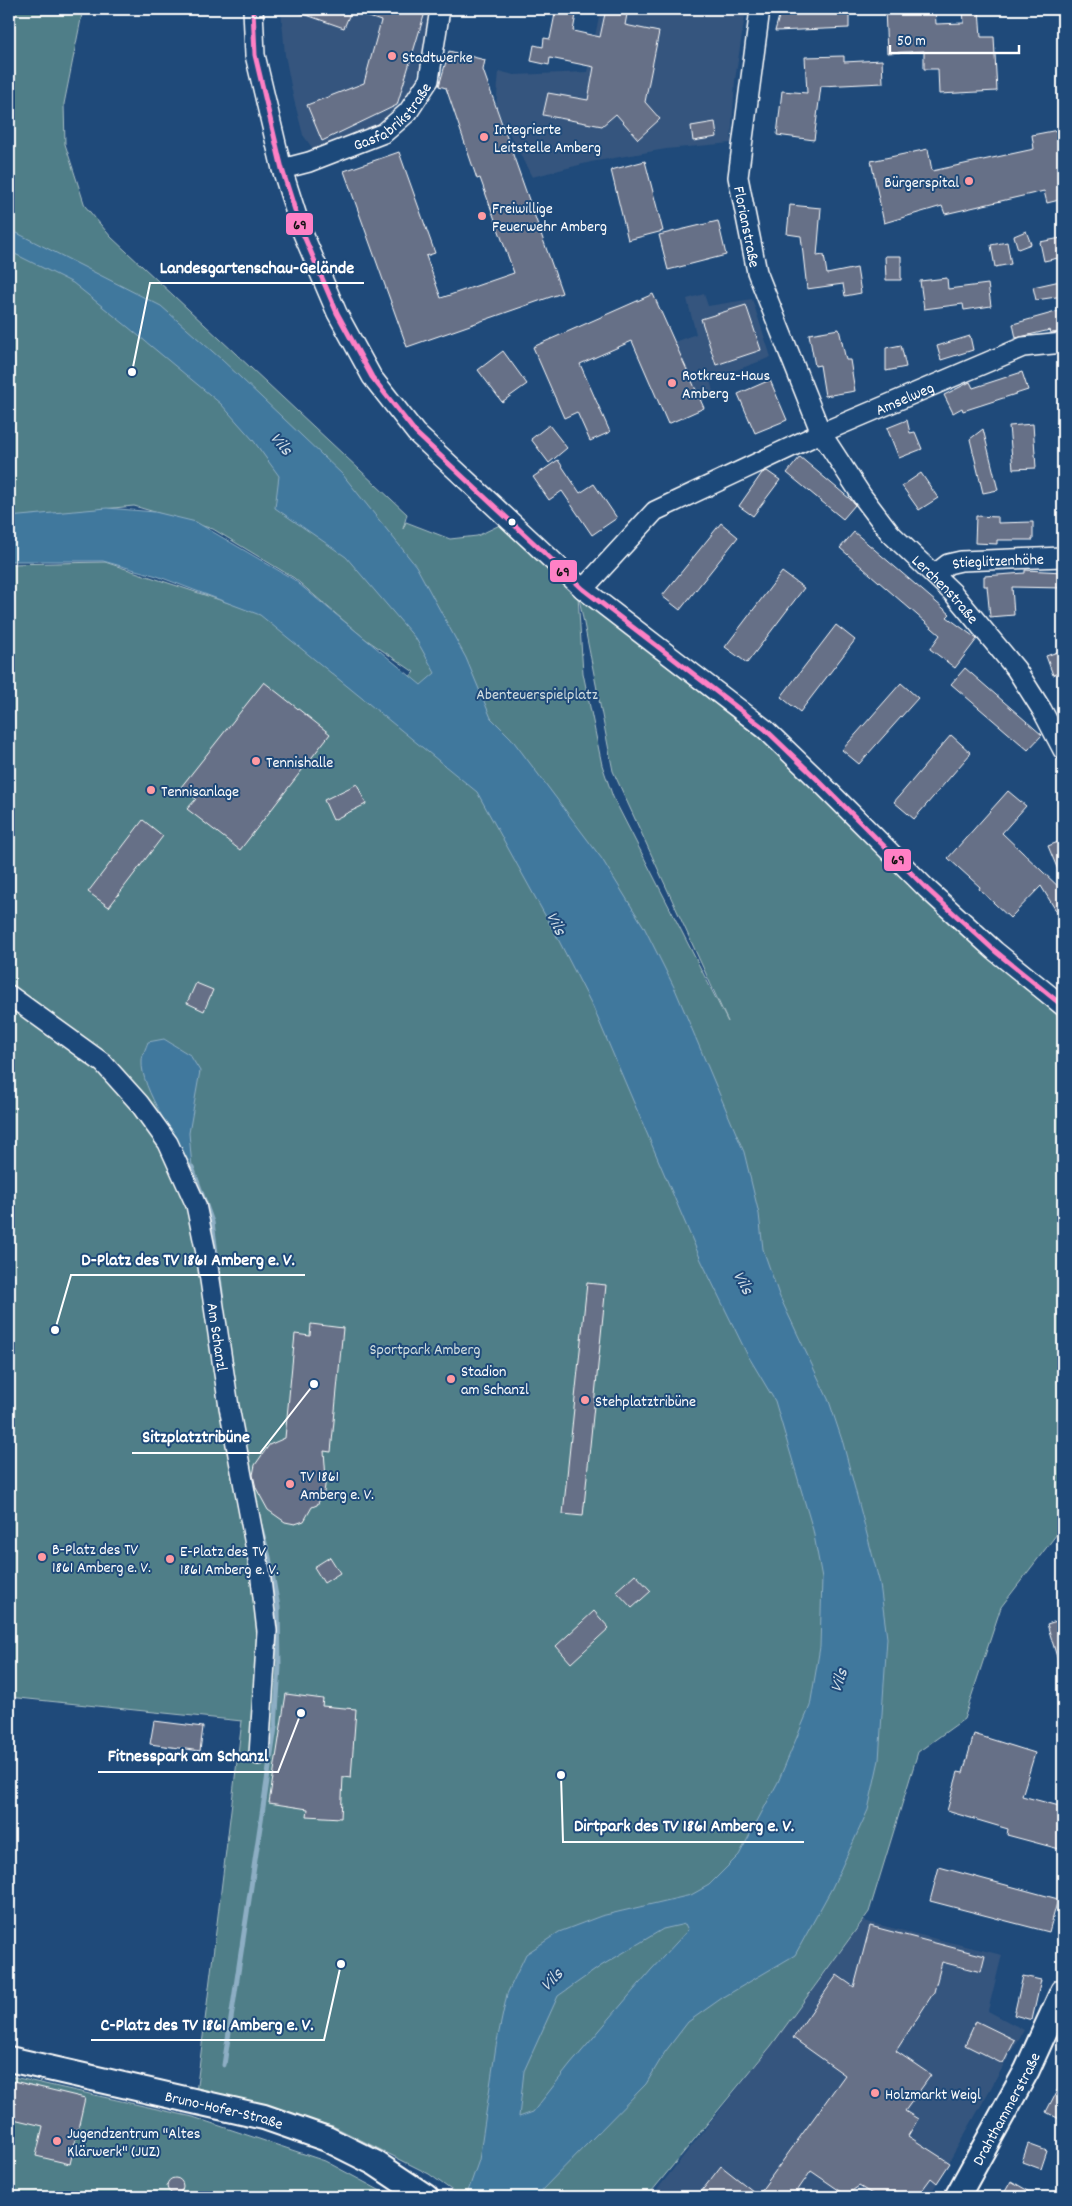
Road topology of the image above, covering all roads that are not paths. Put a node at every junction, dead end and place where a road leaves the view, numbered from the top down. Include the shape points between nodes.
1 (253, 9) edge
2 (440, 9) edge
3 (760, 9) edge
4 (282, 169) junction
5 (1063, 343) edge
6 (821, 433) junction
7 (1063, 557) edge
8 (934, 575) junction
9 (583, 589) junction
10 (1063, 750) edge
11 (9, 995) edge
12 (1063, 1006) edge
13 (259, 1755) dead end
14 (1063, 1991) edge
15 (9, 2059) edge
16 (420, 2193) edge
17 (957, 2197) edge

1 - 4 street via 255,55
2 - 4 street, Gasfabrikstraße via 429,80 408,112 384,133
3 - 6 street, Florianstraße via 738,177 757,272
4 - 9 street via 301,230 337,314 372,377 416,433
5 - 6 street, Amselweg via 1023,347
6 - 8 street, Lerchenstraße via 890,533
6 - 9 street, Amselweg via 655,511
7 - 8 street, Stieglitzenhöhe via 960,561 948,564
8 - 10 street, Lerchenstraße via 1016,669
9 - 12 street via 765,729 927,889 995,951
11 - 13 street, Am Schanzl via 103,1063 139,1103 168,1143 196,1205 260,1571 267,1631
14 - 17 main road, Drahthammerstraße via 1027,2070
15 - 16 main road, Bruno-Hofer-Straße via 264,2117 327,2139 376,2163

